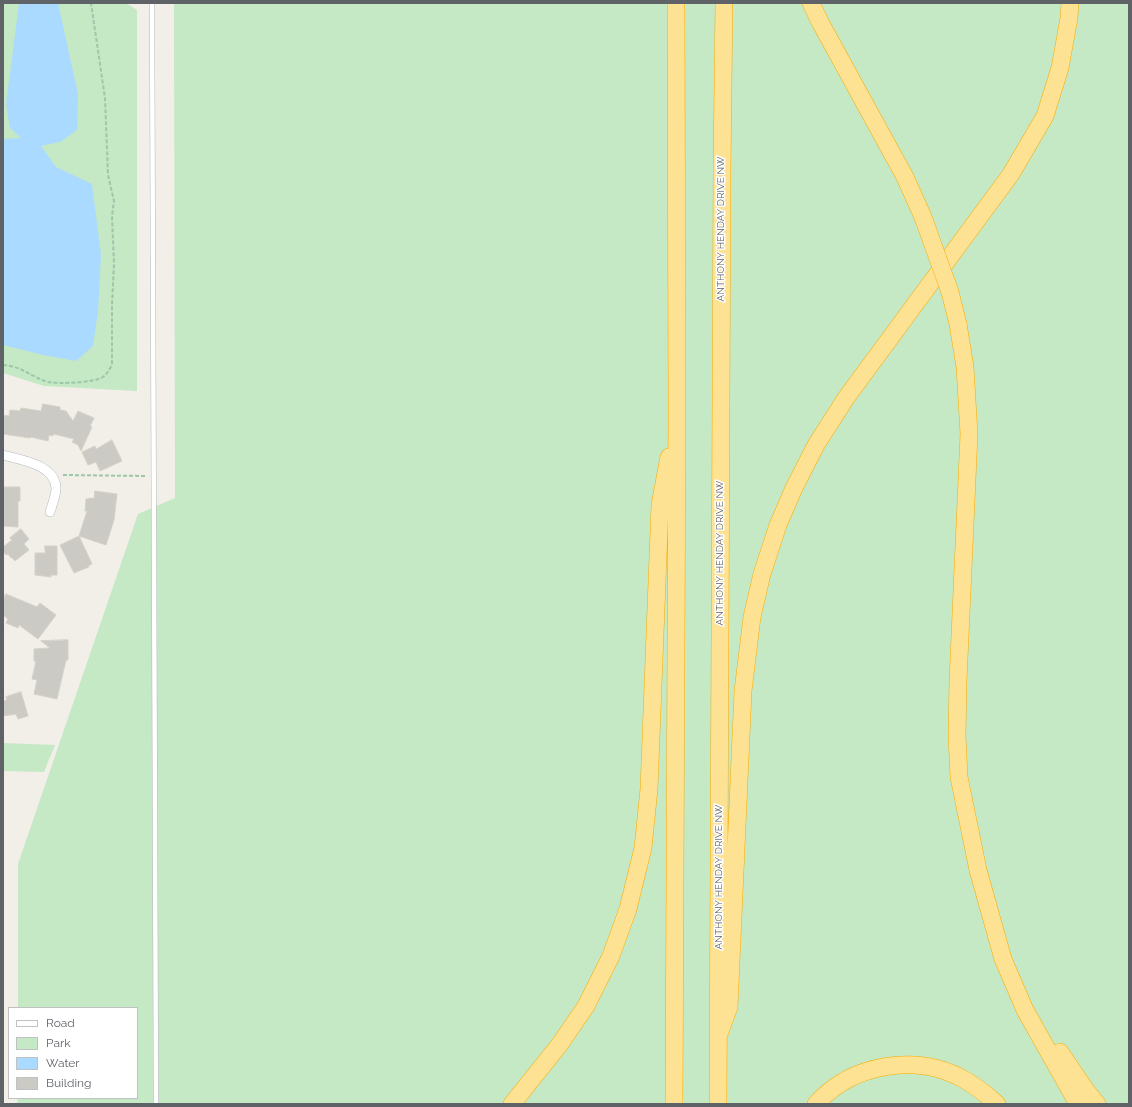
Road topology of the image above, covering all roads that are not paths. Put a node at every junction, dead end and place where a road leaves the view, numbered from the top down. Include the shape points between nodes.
1 (152, 3) edge
2 (676, 3) edge
3 (724, 3) edge
4 (811, 3) edge
5 (1070, 3) edge
6 (677, 412) junction
7 (3, 455) edge
8 (50, 512) dead end
9 (986, 899) junction
10 (718, 1036) junction
11 (156, 1104) edge
12 (512, 1104) edge
13 (674, 1104) edge
14 (718, 1104) edge
15 (816, 1104) edge
16 (997, 1104) edge
17 (1078, 1104) edge
18 (1097, 1104) edge

1 - 11 lane
2 - 6 highway
3 - 10 highway, ANTHONY HENDAY DRIVE NW
4 - 9 highway, bridge via 905,177 923,217 950,292 958,324 964,367 968,434 957,736 959,776 965,811
5 - 10 highway via 1060,68 1045,116 1007,179 846,398 816,445 778,526 762,574 747,654 743,691 729,1007
6 - 12 highway via 660,505 650,781 643,848 630,902 611,956 586,1006 560,1044
6 - 13 highway
7 - 8 street via 43,468 51,475 56,488
9 - 17 highway via 1003,959 1025,1010
9 - 18 highway via 1033,1006 1065,1059
10 - 14 highway, ANTHONY HENDAY DRIVE NW
15 - 16 highway via 843,1082 862,1072 888,1066 917,1065 942,1070 964,1079 982,1090

